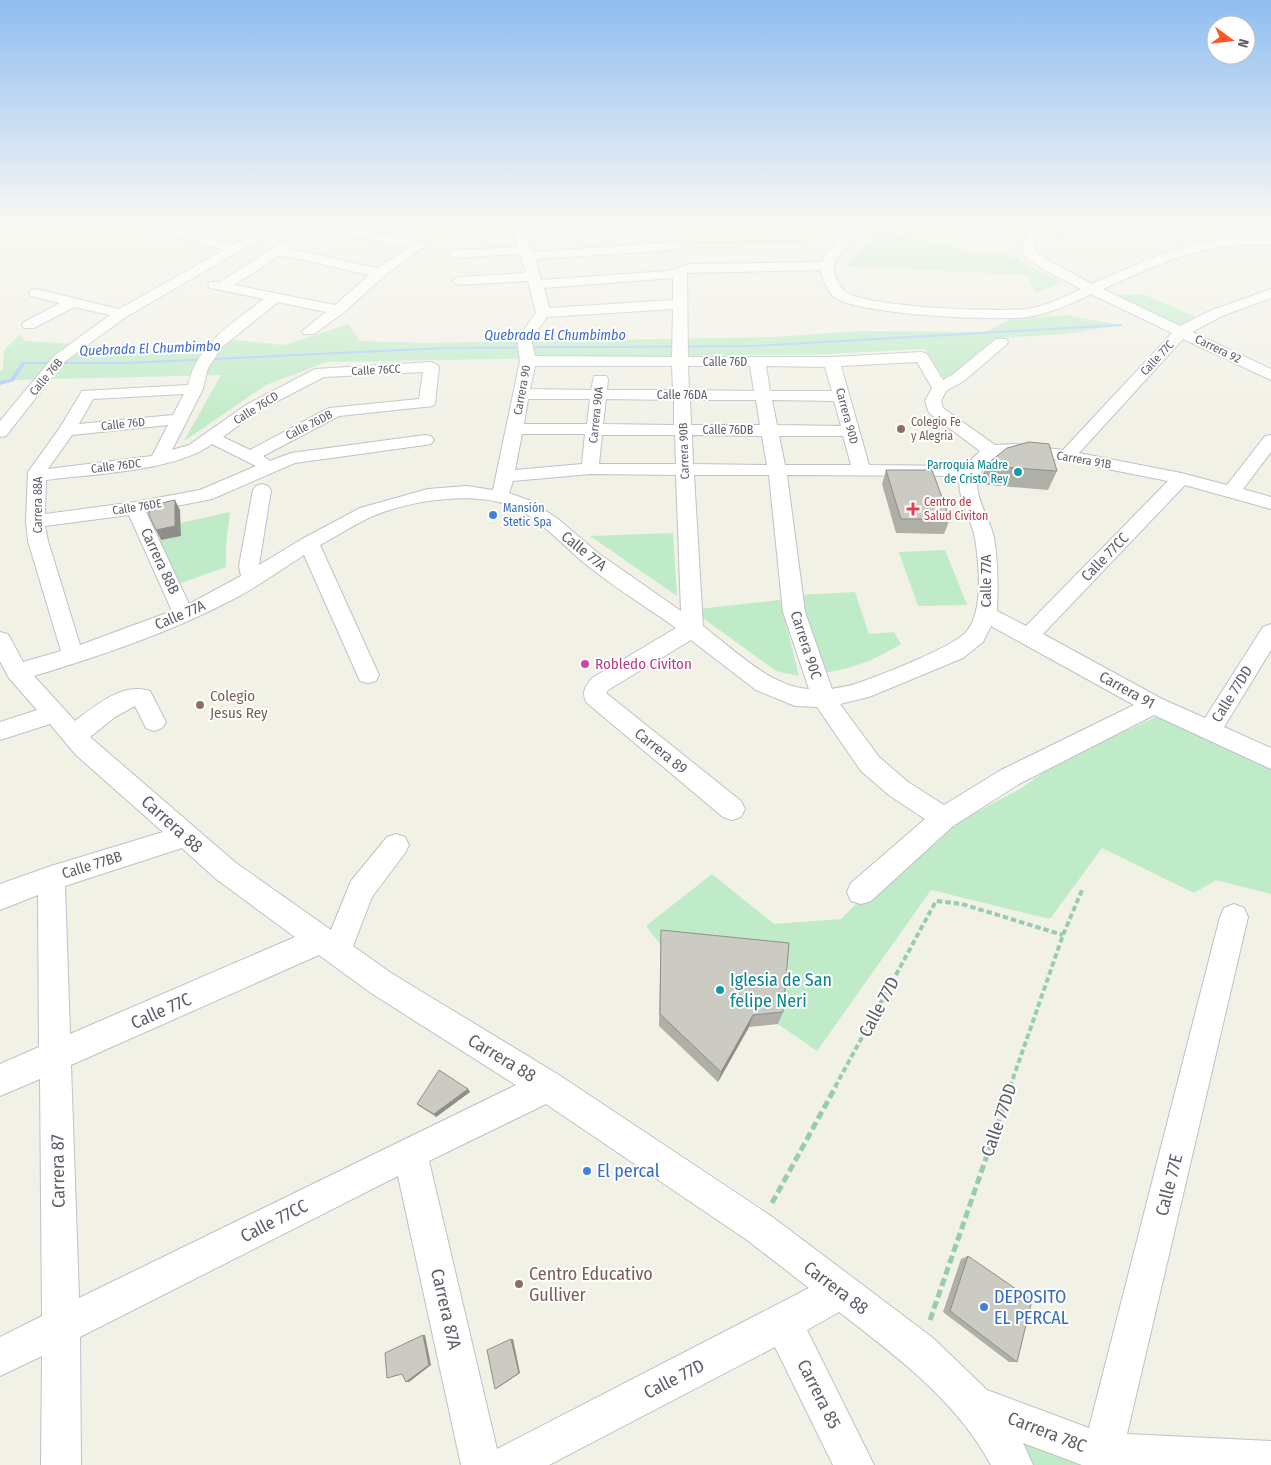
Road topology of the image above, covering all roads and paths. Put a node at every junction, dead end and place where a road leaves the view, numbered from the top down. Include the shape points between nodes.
1 (161, 291) edge
2 (249, 291) edge
3 (359, 291) edge
4 (538, 291) edge
5 (680, 291) edge
6 (837, 291) edge
7 (1087, 291) edge
8 (1097, 291) edge
9 (36, 293) dead end
10 (1271, 293) edge
11 (276, 297) junction
12 (72, 302) junction
13 (680, 304) junction
14 (338, 310) junction
15 (543, 312) junction
16 (121, 314) junction
17 (29, 325) dead end
18 (309, 331) dead end
19 (1182, 331) junction
20 (1001, 342) dead end
21 (528, 361) junction
22 (602, 362) junction
23 (680, 362) junction
24 (757, 362) junction
25 (832, 362) junction
26 (431, 367) joint
27 (321, 372) joint
28 (1271, 375) edge
29 (940, 388) junction
30 (195, 389) junction
31 (522, 394) junction
32 (598, 395) junction
33 (682, 395) junction
34 (763, 396) junction
35 (842, 396) junction
36 (179, 419) junction
37 (67, 430) junction
38 (515, 430) junction
39 (595, 430) junction
40 (683, 430) junction
41 (770, 430) junction
42 (851, 431) junction
43 (0, 432) edge
44 (211, 437) junction
45 (425, 440) dead end
46 (1271, 440) edge
47 (194, 449) joint
48 (992, 451) junction
49 (249, 456) junction
50 (1067, 456) junction
51 (158, 460) junction
52 (269, 467) junction
53 (590, 469) junction
54 (685, 469) junction
55 (777, 470) junction
56 (861, 470) junction
57 (970, 471) junction
58 (37, 476) junction
59 (506, 476) junction
60 (1181, 478) junction
61 (262, 490) dead end
62 (1232, 491) junction
63 (501, 497) junction
64 (1271, 503) edge
65 (135, 508) junction
66 (35, 521) junction
67 (309, 543) junction
68 (252, 578) junction
69 (184, 615) junction
70 (986, 615) junction
71 (692, 629) junction
72 (1271, 632) edge
73 (1029, 636) junction
74 (0, 640) edge
75 (73, 656) junction
76 (18, 672) junction
77 (368, 675) dead end
78 (824, 699) junction
79 (1154, 705) junction
80 (54, 714) junction
81 (154, 722) dead end
82 (0, 731) edge
83 (1209, 731) junction
84 (74, 736) junction
85 (1271, 759) edge
86 (732, 809) dead end
87 (944, 818) junction
88 (185, 836) junction
89 (396, 845) dead end
90 (51, 878) junction
91 (1082, 890) dead end
92 (861, 892) dead end
93 (0, 897) edge
94 (1234, 917) dead end
95 (1063, 935) junction
96 (329, 946) junction
97 (56, 1057) junction
98 (0, 1080) edge
99 (548, 1086) junction
100 (410, 1152) junction
101 (759, 1228) junction
102 (840, 1291) junction
103 (783, 1323) junction
104 (61, 1327) junction
105 (920, 1351) junction
106 (0, 1357) edge
107 (974, 1404) junction
108 (1105, 1459) edge
109 (1271, 1462) edge
110 (61, 1465) edge
111 (481, 1465) edge
112 (508, 1465) edge
113 (854, 1465) edge
114 (1013, 1465) edge

1 - 16 street, Calle 76B
2 - 11 street
3 - 14 street
4 - 15 street
5 - 13 street, Carrera 90B
6 - 7 street via 846,299 862,303 913,309 1026,313
8 - 19 street, Carrera 92
9 - 12 street
10 - 19 street, Calle 77C
11 - 14 street
11 - 30 street via 216,344 200,368
12 - 16 street
12 - 17 street
13 - 15 street
13 - 23 street, Carrera 90B
14 - 18 street
15 - 21 street, Carrera 90 via 524,339
16 - 43 street, Calle 76B via 60,359
19 - 28 street, Carrera 92
19 - 50 street, Calle 77C
20 - 29 street via 958,378
21 - 22 street, Calle 76D
21 - 31 street, Carrera 90
22 - 23 street, Calle 76D
22 - 32 street, Carrera 90A
23 - 24 street, Calle 76D
23 - 33 street, Carrera 90B
24 - 25 street, Calle 76D
24 - 34 street, Carrera 90C
25 - 29 street, Calle 76D via 922,357
25 - 35 street, Carrera 90D
26 - 27 street, Calle 76CC
26 - 49 street, Calle 76DB via 427,404 334,411
27 - 44 street, Calle 76CD via 252,408
29 - 48 street via 933,401 935,410
30 - 36 street
30 - 37 street, Carrera 88A via 88,394
31 - 32 street, Calle 76DA
31 - 38 street, Carrera 90
32 - 33 street, Calle 76DA
32 - 39 street, Carrera 90A
33 - 34 street, Calle 76DA
33 - 40 street, Carrera 90B
34 - 35 street, Calle 76DA
34 - 41 street, Carrera 90C
35 - 42 street, Carrera 90D
36 - 37 street, Calle 76D
36 - 51 street
37 - 58 street, Carrera 88A
38 - 39 street, Calle 76DB
38 - 59 street, Carrera 90
39 - 40 street, Calle 76DB
39 - 53 street, Carrera 90A
40 - 41 street, Calle 76DB
40 - 54 street, Carrera 90B
41 - 42 street, Calle 76DB
41 - 55 street, Carrera 90C
42 - 56 street, Carrera 90D
44 - 47 street, Calle 76CD
44 - 49 street
45 - 52 street, Calle 76DE via 291,458
46 - 62 street
47 - 51 street, Calle 76DC
48 - 50 street, Carrera 91B via 1015,449
48 - 57 street
49 - 52 street
50 - 60 street, Carrera 91B
51 - 58 street, Calle 76DC
52 - 65 street, Calle 76DE via 205,496
53 - 54 street
53 - 59 street
54 - 55 street
54 - 71 street, Carrera 90B
55 - 56 street
55 - 78 street, Carrera 90C via 794,612
56 - 57 street
57 - 70 street, Calle 77A via 967,486 984,536 989,575
58 - 66 street, Carrera 88A
59 - 63 street, Carrera 90
60 - 62 street, Carrera 91B
60 - 73 street, Calle 77CC
61 - 68 street via 249,566
62 - 64 street, Carrera 91B
63 - 67 street, Calle 77A via 467,492 428,495 367,512
63 - 71 street, Calle 77A via 524,504 591,558
65 - 66 street, Calle 76DE
65 - 69 street, Carrera 88B
66 - 75 street, Carrera 88A via 38,541
67 - 68 street, Calle 77A
67 - 77 street
68 - 69 street, Calle 77A
69 - 75 street, Calle 77A
70 - 73 street, Carrera 91
70 - 78 street, Calle 77A via 974,637 955,652 861,691
71 - 78 street, Calle 77A via 764,684 795,696
71 - 86 street, Carrera 89 via 600,684 595,690 595,697
72 - 83 street, Calle 77DD
73 - 79 street, Carrera 91
74 - 76 street, Carrera 88
75 - 76 street, Calle 77A
76 - 80 street, Carrera 88
78 - 87 street, Carrera 90C via 870,764 899,789
79 - 83 street, Carrera 91
79 - 87 street via 1010,776
80 - 82 street
80 - 84 street, Carrera 88
81 - 84 street via 142,697 136,696 106,710
83 - 85 street, Carrera 91
84 - 88 street, Carrera 88
87 - 92 street
88 - 90 street, Calle 77BB
88 - 96 street, Carrera 88 via 226,871
89 - 96 street via 361,890
90 - 93 street, Calle 77BB
90 - 97 street, Carrera 87
91 - 95 path, Calle 77DD
94 - 108 street, Calle 77E
95 - 101 path, Calle 77D via 962,904 936,901
95 - 105 path, Calle 77DD
96 - 97 street, Calle 77C
96 - 99 street, Carrera 88 via 389,988
97 - 98 street, Calle 77C
97 - 104 street, Carrera 87
99 - 100 street, Calle 77CC
99 - 101 street, Carrera 88
100 - 104 street, Calle 77CC
100 - 111 street, Carrera 87A
101 - 102 street, Carrera 88
102 - 103 street, Calle 77D
102 - 105 street, Carrera 88
103 - 112 street, Calle 77D
103 - 113 street, Carrera 85
104 - 106 street, Calle 77CC
104 - 110 street, Carrera 87
105 - 107 street, Carrera 88
107 - 108 street, Carrera 78C
107 - 114 street, Carrera 88
108 - 109 street, Carrera 78C

